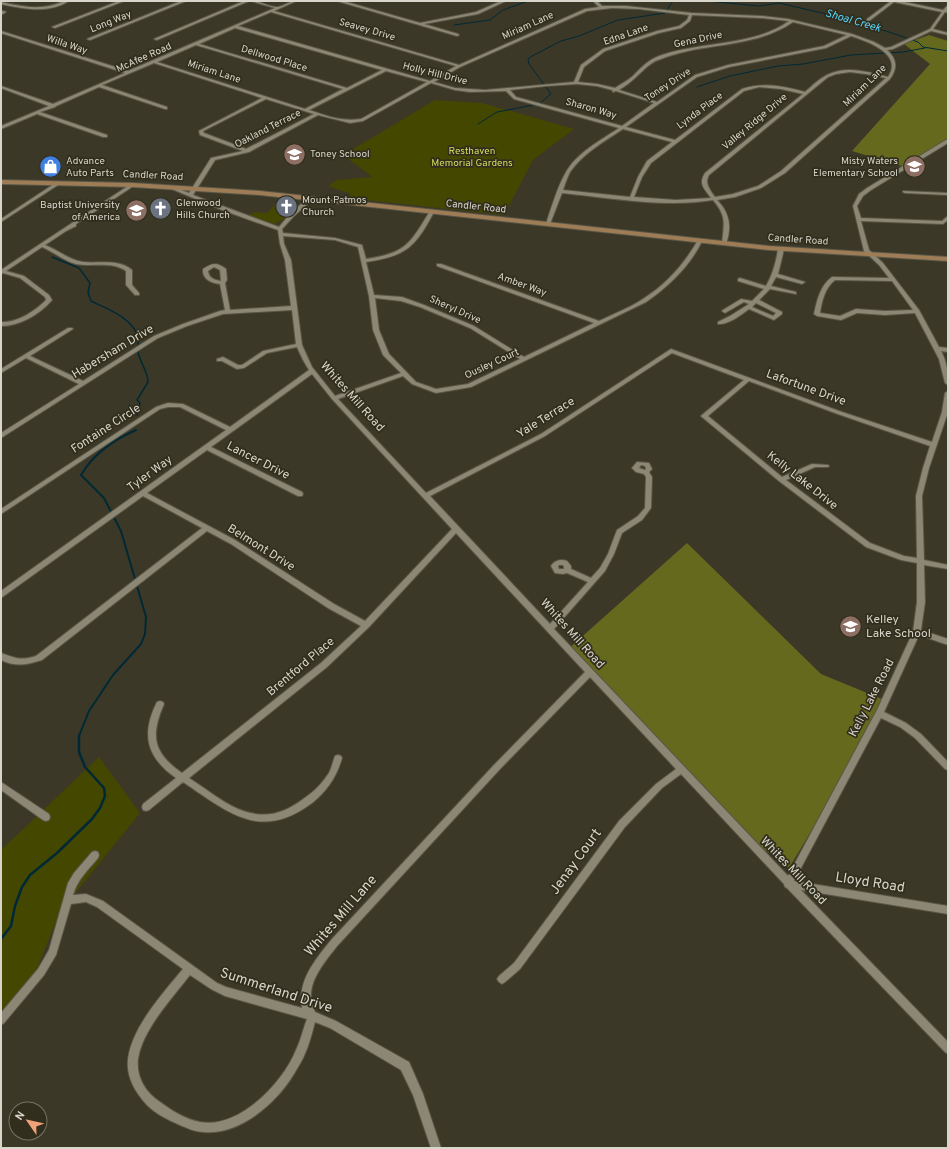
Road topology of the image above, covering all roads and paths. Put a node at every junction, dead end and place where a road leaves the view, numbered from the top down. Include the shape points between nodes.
1 (5, 1) edge
2 (67, 1) edge
3 (122, 1) edge
4 (184, 1) edge
5 (246, 1) edge
6 (253, 1) edge
7 (294, 1) edge
8 (339, 1) edge
9 (359, 1) edge
10 (502, 1) edge
11 (596, 1) edge
12 (894, 1) edge
13 (1, 2) edge
14 (351, 4) junction
15 (948, 6) edge
16 (601, 7) junction
17 (278, 8) junction
18 (270, 11) junction
19 (946, 12) edge
20 (691, 14) junction
21 (868, 20) dead end
22 (792, 21) junction
23 (419, 24) junction
24 (54, 27) dead end
25 (236, 27) junction
26 (931, 30) junction
27 (1, 32) edge
28 (948, 34) edge
29 (457, 35) dead end
30 (851, 36) junction
31 (89, 39) dead end
32 (156, 39) dead end
33 (196, 44) junction
34 (884, 50) junction
35 (154, 62) junction
36 (459, 66) junction
37 (386, 69) junction
38 (129, 73) junction
39 (889, 78) junction
40 (429, 82) junction
41 (576, 83) junction
42 (100, 86) junction
43 (1, 88) edge
44 (346, 89) junction
45 (507, 89) junction
46 (614, 91) junction
47 (804, 93) junction
48 (265, 98) junction
49 (657, 103) junction
50 (54, 106) junction
51 (166, 108) dead end
52 (306, 110) junction
53 (38, 113) junction
54 (317, 114) junction
55 (2, 127) edge
56 (623, 127) junction
57 (105, 136) dead end
58 (948, 141) edge
59 (674, 142) junction
60 (247, 151) junction
61 (1, 182) edge
62 (59, 183) junction
63 (133, 185) junction
64 (561, 191) junction
65 (192, 192) junction
66 (905, 192) dead end
67 (948, 194) edge
68 (632, 197) junction
69 (311, 198) junction
70 (716, 199) junction
71 (432, 212) junction
72 (948, 217) edge
73 (859, 219) junction
74 (1, 221) edge
75 (548, 224) junction
76 (281, 232) junction
77 (700, 241) junction
78 (724, 243) junction
79 (41, 245) junction
80 (781, 249) junction
81 (872, 254) junction
82 (948, 259) edge
83 (365, 261) junction
84 (439, 265) dead end
85 (2, 271) edge
86 (775, 275) junction
87 (740, 280) dead end
88 (894, 280) junction
89 (802, 282) dead end
90 (222, 283) dead end
91 (769, 287) junction
92 (794, 293) dead end
93 (137, 294) dead end
94 (372, 296) junction
95 (753, 304) junction
96 (293, 308) junction
97 (917, 310) junction
98 (228, 311) junction
99 (725, 312) dead end
100 (599, 323) junction
101 (720, 323) dead end
102 (1, 324) edge
103 (70, 329) dead end
104 (299, 345) junction
105 (938, 349) junction
106 (948, 350) edge
107 (671, 351) joint
108 (26, 356) junction
109 (524, 359) junction
110 (219, 360) dead end
111 (1, 371) edge
112 (312, 371) junction
113 (403, 374) junction
114 (748, 379) junction
115 (82, 383) junction
116 (948, 383) edge
117 (948, 393) edge
118 (334, 398) junction
119 (230, 429) junction
120 (1, 436) edge
121 (934, 445) junction
122 (206, 447) junction
123 (826, 466) dead end
124 (646, 472) dead end
125 (782, 480) junction
126 (142, 493) junction
127 (300, 494) dead end
128 (427, 495) junction
129 (1, 512) edge
130 (206, 528) junction
131 (456, 529) junction
132 (920, 562) junction
133 (948, 567) edge
134 (568, 570) dead end
135 (592, 581) junction
136 (1, 595) edge
137 (366, 625) junction
138 (550, 629) junction
139 (917, 632) junction
140 (948, 642) edge
141 (1, 656) edge
142 (590, 672) junction
143 (160, 704) dead end
144 (879, 713) junction
145 (338, 758) dead end
146 (948, 767) edge
147 (681, 770) junction
148 (182, 777) junction
149 (3, 790) edge
150 (146, 807) dead end
151 (46, 817) dead end
152 (94, 855) dead end
153 (788, 884) junction
154 (68, 900) junction
155 (948, 910) edge
156 (189, 969) junction
157 (502, 979) dead end
158 (312, 1017) junction
159 (1, 1020) edge
160 (948, 1049) edge
161 (436, 1148) edge

1 - 13 street
2 - 13 street via 47,7 35,3 37,9
3 - 24 street
4 - 31 street, Long Way
5 - 32 street
6 - 17 street
7 - 17 street, McAfee Road
8 - 14 street
9 - 14 street
10 - 23 street via 473,15
11 - 16 street
12 - 19 street
12 - 21 street
14 - 23 street
15 - 19 street
16 - 20 street, Miriam Lane
16 - 36 street, Miriam Lane via 586,10
17 - 18 street, McAfee Road
18 - 25 street, McAfee Road
18 - 36 street, Seavey Drive
19 - 26 street
20 - 22 street, Miriam Lane
20 - 41 street, Edna Lane via 689,20 680,27 604,50 582,66
22 - 30 street, Miriam Lane
22 - 46 street, Gena Drive via 773,32 661,57 645,64 635,76
23 - 29 street
25 - 33 street, McAfee Road
25 - 37 street, Holly Hill Drive
26 - 28 street
26 - 34 street
27 - 38 street, Willa Way
30 - 34 street, Miriam Lane via 866,40
30 - 49 street, Toney Drive via 825,47 709,71 696,76
33 - 35 street, McAfee Road
33 - 44 street, Dellwood Place
34 - 39 street, Miriam Lane via 895,65 894,73
35 - 38 street, McAfee Road
35 - 48 street, Miriam Lane
36 - 40 street, Miriam Lane
37 - 40 street, Holly Hill Drive
37 - 44 street, Oakland Terrace
38 - 42 street, McAfee Road
39 - 47 street, Valley Ridge Drive via 839,71 827,76
39 - 70 street, Miriam Lane via 774,179 749,192
40 - 45 street, Holly Hill Drive via 466,91
40 - 54 street, Miriam Lane via 356,122 344,122
41 - 45 street, Holly Hill Drive
41 - 46 street, Holly Hill Drive
42 - 50 street, McAfee Road
42 - 51 street
43 - 50 street
44 - 52 street, Oakland Terrace
45 - 56 street, Sharon Way via 515,98
46 - 49 street, Holly Hill Drive
47 - 59 street, Lynda Place via 768,86 754,86 742,90
47 - 70 street, Valley Ridge Drive via 707,174 704,183
48 - 52 street, Miriam Lane
48 - 60 street via 201,131 202,134
49 - 56 street, Toney Drive
50 - 53 street, McAfee Road
52 - 54 street, Miriam Lane
53 - 55 street, McAfee Road
53 - 57 street
54 - 60 street, Oakland Terrace
56 - 59 street, Sharon Way
56 - 64 street, Toney Drive via 574,164
58 - 73 street via 861,195 855,206
59 - 68 street, Lynda Place via 647,166
60 - 65 street, Oakland Terrace via 213,159
61 - 62 main road, Candler Road
62 - 63 main road, Candler Road
62 - 74 street
63 - 65 main road, Candler Road via 169,186
63 - 79 street
64 - 68 street, Miriam Lane
64 - 75 street, Toney Drive
65 - 69 main road, Candler Road
65 - 76 street, Ousley Court
66 - 67 street
68 - 70 street, Miriam Lane via 670,201
69 - 71 main road, Candler Road
69 - 76 street via 292,215
70 - 78 street, Valley Ridge Drive via 726,216
71 - 75 main road, Candler Road
71 - 83 street via 414,243 408,248 386,258
72 - 73 street via 943,223
73 - 81 street via 867,251
75 - 77 main road, Candler Road
76 - 83 street, Ousley Court via 351,242 360,246
76 - 96 street, Whites Mill Road via 289,266
77 - 78 main road, Candler Road
77 - 100 street, Ousley Court via 692,255 655,295
78 - 80 main road, Candler Road
79 - 85 street
79 - 93 street via 76,262 114,264 127,268 129,285
80 - 81 main road, Candler Road
80 - 86 street
81 - 82 main road, Candler Road
81 - 88 street
83 - 94 street, Ousley Court
84 - 100 street, Amber Way
85 - 102 street via 22,277 47,296 48,300 42,308 25,318 10,325
86 - 89 street
86 - 91 street
87 - 91 street
88 - 97 street
88 - 97 street via 834,278 828,282 817,314 841,318 856,311 885,313
90 - 98 street
91 - 92 street
91 - 95 street
94 - 109 street, Sheryl Drive via 402,299 422,306 472,327
94 - 113 street, Ousley Court via 379,341 386,355
95 - 99 street via 743,300
95 - 101 street
96 - 98 street, Habersham Drive
96 - 104 street, Whites Mill Road
97 - 105 street
98 - 115 street, Habersham Drive via 156,337
100 - 109 street, Ousley Court
103 - 108 street
104 - 110 street via 267,352 244,366 237,367 223,359
104 - 112 street, Whites Mill Road via 303,358
105 - 106 street
105 - 116 street
107 - 114 street, Lafortune Drive
107 - 128 street, Yale Terrace via 543,435
108 - 111 street
108 - 115 street
109 - 113 street, Ousley Court via 469,386 453,389 436,391 424,388
112 - 118 street, Whites Mill Road
112 - 119 street, Tyler Way
113 - 118 street
114 - 121 street, Lafortune Drive
114 - 125 street, Kelly Lake Drive via 704,416
115 - 120 street, Habersham Drive
117 - 121 street, Kelly Lake Road via 945,412
118 - 128 street, Whites Mill Road
119 - 122 street, Tyler Way
119 - 129 street, Fontaine Circle via 181,405 158,408
121 - 132 street, Kelly Lake Road via 920,496
122 - 126 street, Tyler Way
122 - 127 street, Lancer Drive
123 - 125 street via 814,465
124 - 135 street via 649,477 648,508 640,518 619,532 603,569
125 - 132 street, Kelly Lake Drive via 868,544 889,554
126 - 130 street, Belmont Drive
126 - 136 street, Tyler Way
128 - 131 street, Whites Mill Road
130 - 137 street, Belmont Drive via 233,542 325,602
130 - 141 street via 39,658 30,662 18,662
131 - 137 street, Brentford Place
131 - 138 street, Whites Mill Road
132 - 133 street, Kelly Lake Drive
132 - 139 street, Kelly Lake Road via 921,602
134 - 135 street
135 - 138 street
137 - 148 street, Brentford Place via 324,665
138 - 142 street, Whites Mill Road
139 - 140 street
139 - 144 street, Kelly Lake Road
142 - 147 street, Whites Mill Road
142 - 158 street, Whites Mill Lane via 497,767 335,942 314,970 306,988 308,1011
143 - 148 street via 152,724 153,746 169,768
144 - 146 street via 918,736
144 - 153 street, Kelly Lake Road
145 - 148 street via 335,773 310,799 294,811 268,818 251,817 226,808
147 - 153 street, Whites Mill Road
147 - 157 street, Jenay Court via 659,786 622,824 517,966
148 - 150 street, Brentford Place
149 - 151 street
152 - 154 street via 71,886
153 - 155 street, Lloyd Road
153 - 160 street, Whites Mill Road
154 - 156 street, Summerland Drive via 86,898 100,904
154 - 159 street via 53,952 41,972
156 - 158 street, Summerland Drive via 225,991 299,1011
156 - 158 street via 152,1018 136,1045 132,1060 133,1080 139,1091 151,1102 188,1123 201,1127 216,1127 238,1120 261,1105 287,1075 300,1054
158 - 161 street, Summerland Drive via 333,1024 405,1066 418,1094

